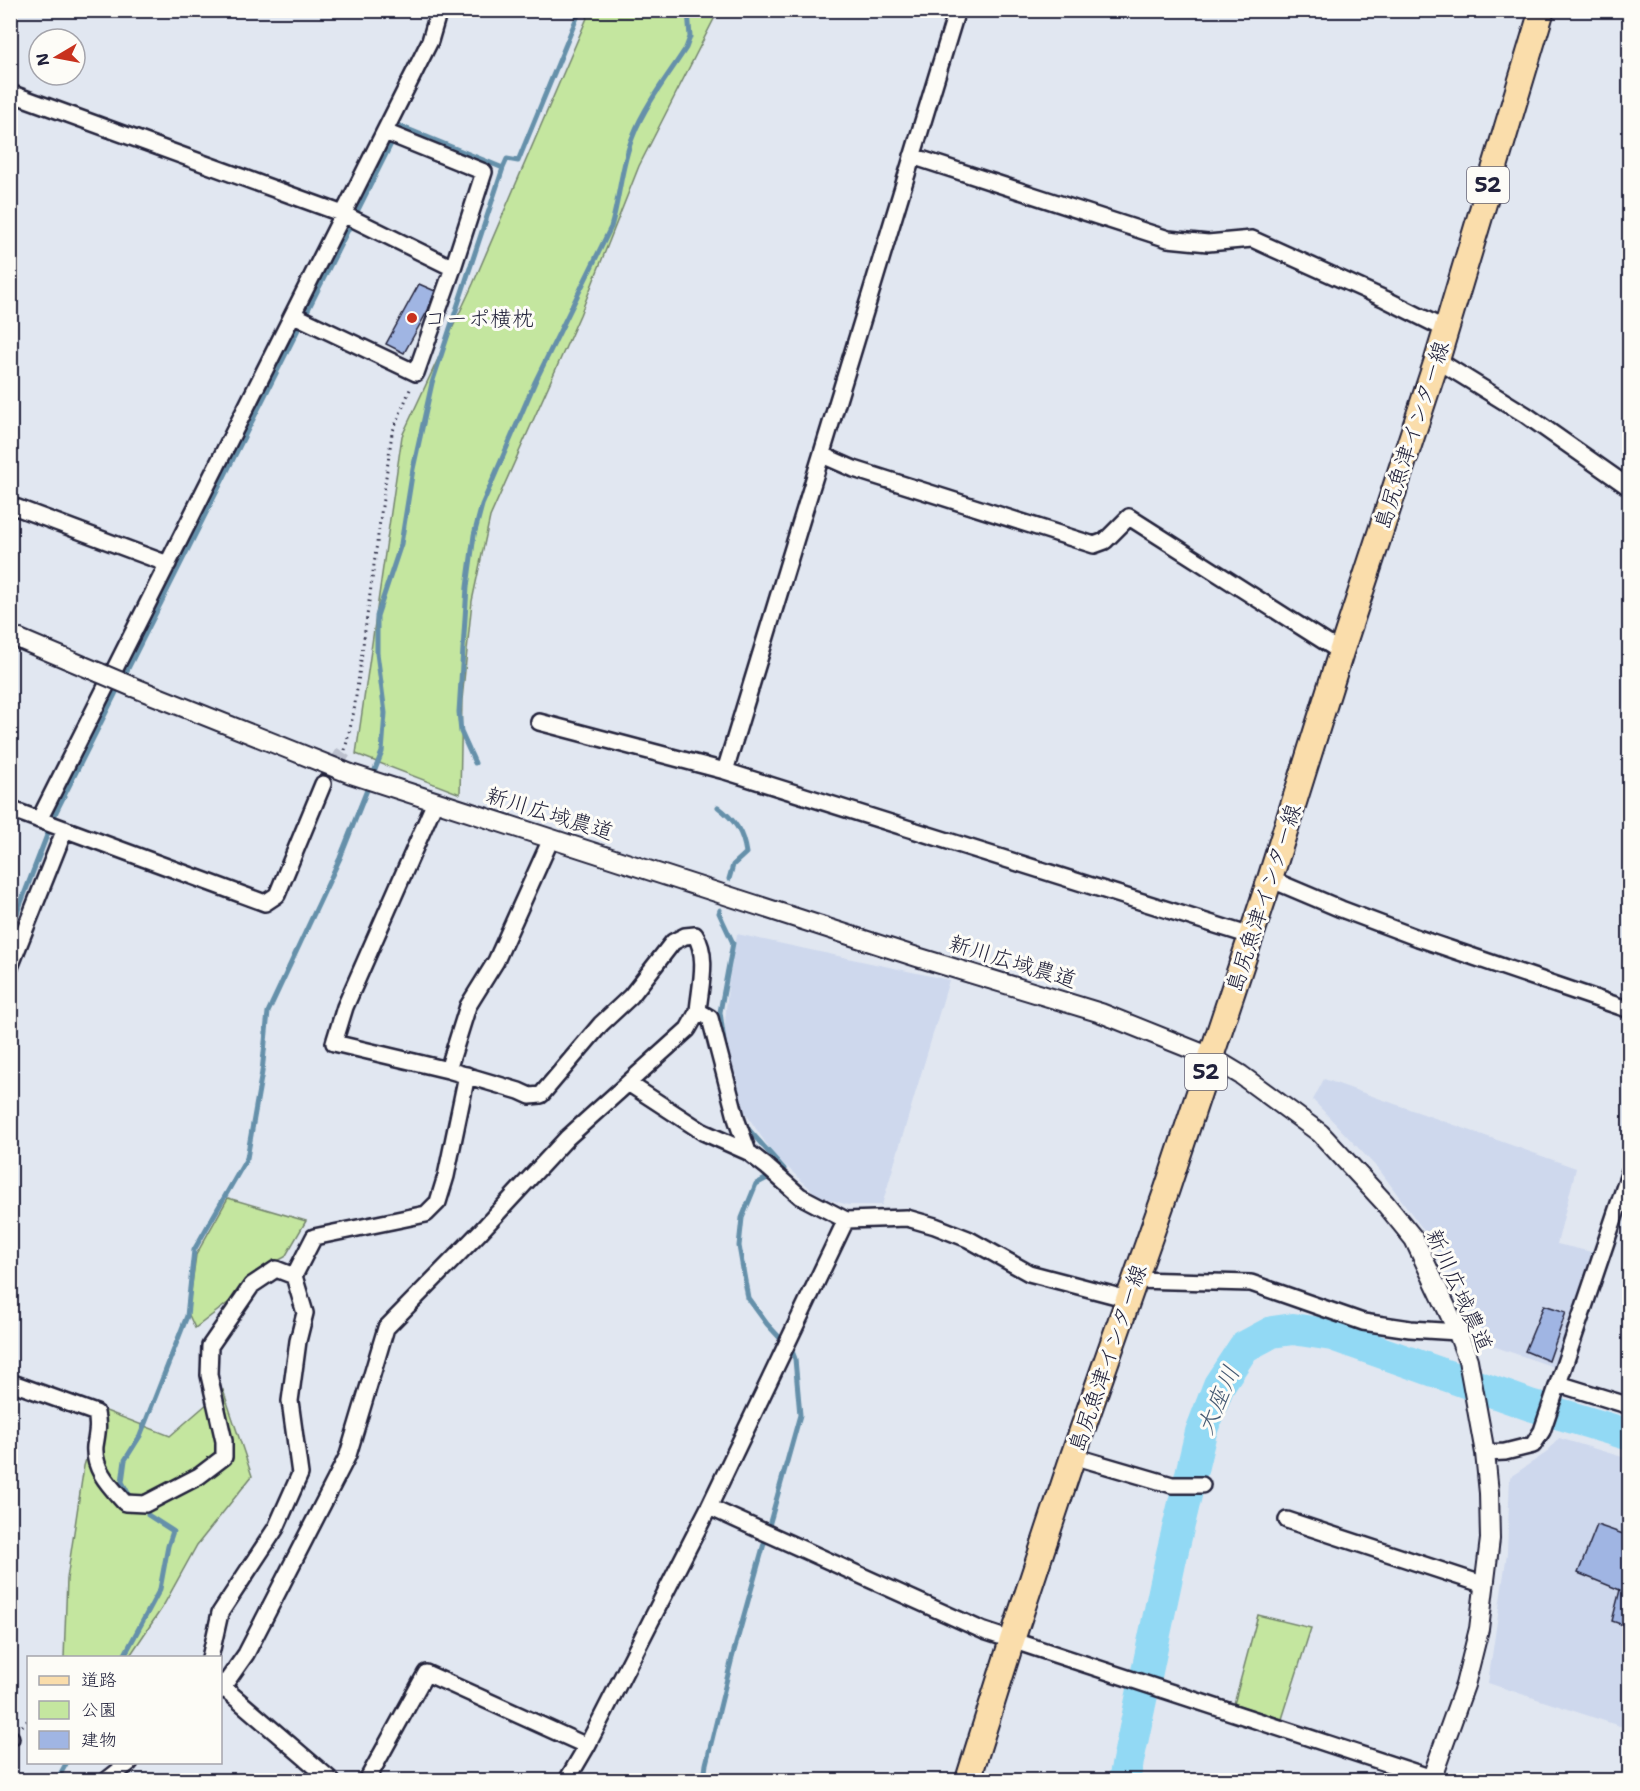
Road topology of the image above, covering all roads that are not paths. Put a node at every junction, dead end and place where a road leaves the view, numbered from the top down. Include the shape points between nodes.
1 (439, 10) edge
2 (957, 10) edge
3 (1542, 10) edge
4 (10, 93) edge
5 (386, 132) junction
6 (912, 156) junction
7 (349, 217) junction
8 (453, 268) junction
9 (299, 317) junction
10 (1444, 329) junction
11 (1437, 360) junction
12 (822, 455) junction
13 (1628, 482) edge
14 (10, 505) edge
15 (168, 564) junction
16 (10, 635) edge
17 (1341, 652) junction
18 (539, 722) dead end
19 (725, 771) junction
20 (323, 784) tunnel mouth
21 (435, 802) junction
22 (10, 808) edge
23 (39, 820) junction
24 (65, 829) junction
25 (551, 839) junction
26 (1270, 879) junction
27 (1251, 936) junction
28 (10, 967) edge
29 (1629, 1010) edge
30 (698, 1011) junction
31 (1211, 1057) junction
32 (448, 1070) junction
33 (467, 1075) junction
34 (628, 1083) junction
35 (748, 1152) junction
36 (1629, 1171) edge
37 (846, 1220) junction
38 (294, 1276) junction
39 (1131, 1289) junction
40 (1458, 1332) junction
41 (10, 1382) edge
42 (1558, 1387) junction
43 (1629, 1406) edge
44 (1485, 1453) junction
45 (1073, 1456) junction
46 (1202, 1485) dead end
47 (709, 1507) junction
48 (1287, 1520) dead end
49 (1485, 1585) junction
50 (1012, 1640) junction
51 (210, 1656) edge
52 (222, 1687) edge
53 (587, 1746) junction
54 (127, 1764) edge
55 (1431, 1779) edge
56 (107, 1780) edge
57 (331, 1780) edge
58 (367, 1780) edge
59 (567, 1780) edge
60 (968, 1780) edge

1 - 5 street via 430,41
2 - 6 street
3 - 10 main road, 島尻魚津インター線 / 52
4 - 7 street
5 - 7 street
5 - 8 street via 484,172
6 - 10 street via 1168,239 1208,243 1252,239
6 - 12 street
7 - 8 street
7 - 9 street
8 - 9 street via 416,373
9 - 15 street via 200,497
10 - 11 main road, 島尻魚津インター線 / 52
11 - 13 street
11 - 17 main road, 島尻魚津インター線 / 52
12 - 17 street via 854,469 1094,544 1105,541 1129,517
12 - 19 street
14 - 15 street
15 - 23 street
16 - 21 street, 新川広域農道, bridge via 360,777
17 - 26 main road, 島尻魚津インター線 / 52
18 - 19 street
19 - 27 street
20 - 24 street via 277,896 265,903
21 - 25 street, 新川広域農道
21 - 32 street via 345,1007 334,1043
22 - 23 street
23 - 24 street
24 - 28 street
25 - 31 street, 新川広域農道 via 1101,1013
25 - 32 street via 496,961 468,1006
26 - 27 main road, 島尻魚津インター線 / 52
26 - 29 street via 1418,938
27 - 31 main road, 島尻魚津インター線 / 52
30 - 33 street via 703,955 695,935 685,936 673,942 631,996 601,1024 541,1095 530,1096
30 - 34 street via 688,1029
30 - 35 street via 710,1018 736,1121
31 - 39 main road, 島尻魚津インター線 / 52
31 - 40 street, 新川広域農道 via 1320,1133 1384,1202 1414,1239
32 - 33 street
33 - 38 street via 438,1202 426,1214 314,1237
34 - 35 street via 704,1132
34 - 52 street via 567,1138 386,1328 348,1455 246,1653
35 - 37 street via 800,1196
36 - 42 street
37 - 39 street via 907,1218 968,1239 1029,1273
37 - 47 street
38 - 41 street via 276,1269 252,1285 210,1346 209,1375 224,1457 199,1476 145,1504 125,1503 104,1478 96,1463 96,1413
38 - 51 street via 305,1313 290,1401 300,1474 276,1528 220,1613
39 - 40 street via 1251,1283 1363,1322
39 - 45 main road, 島尻魚津インター線 / 52
40 - 44 street, 新川広域農道 via 1468,1360
42 - 43 street
42 - 44 street via 1533,1445
44 - 49 street, 新川広域農道 via 1490,1539
45 - 46 street via 1172,1485
45 - 50 main road, 島尻魚津インター線 / 52
47 - 50 street
47 - 53 street
48 - 49 street
49 - 55 street, 新川広域農道 via 1465,1685
50 - 55 street
50 - 60 main road, 島尻魚津インター線 / 52
52 - 57 street
53 - 58 street via 426,1673
53 - 59 street
54 - 56 street

